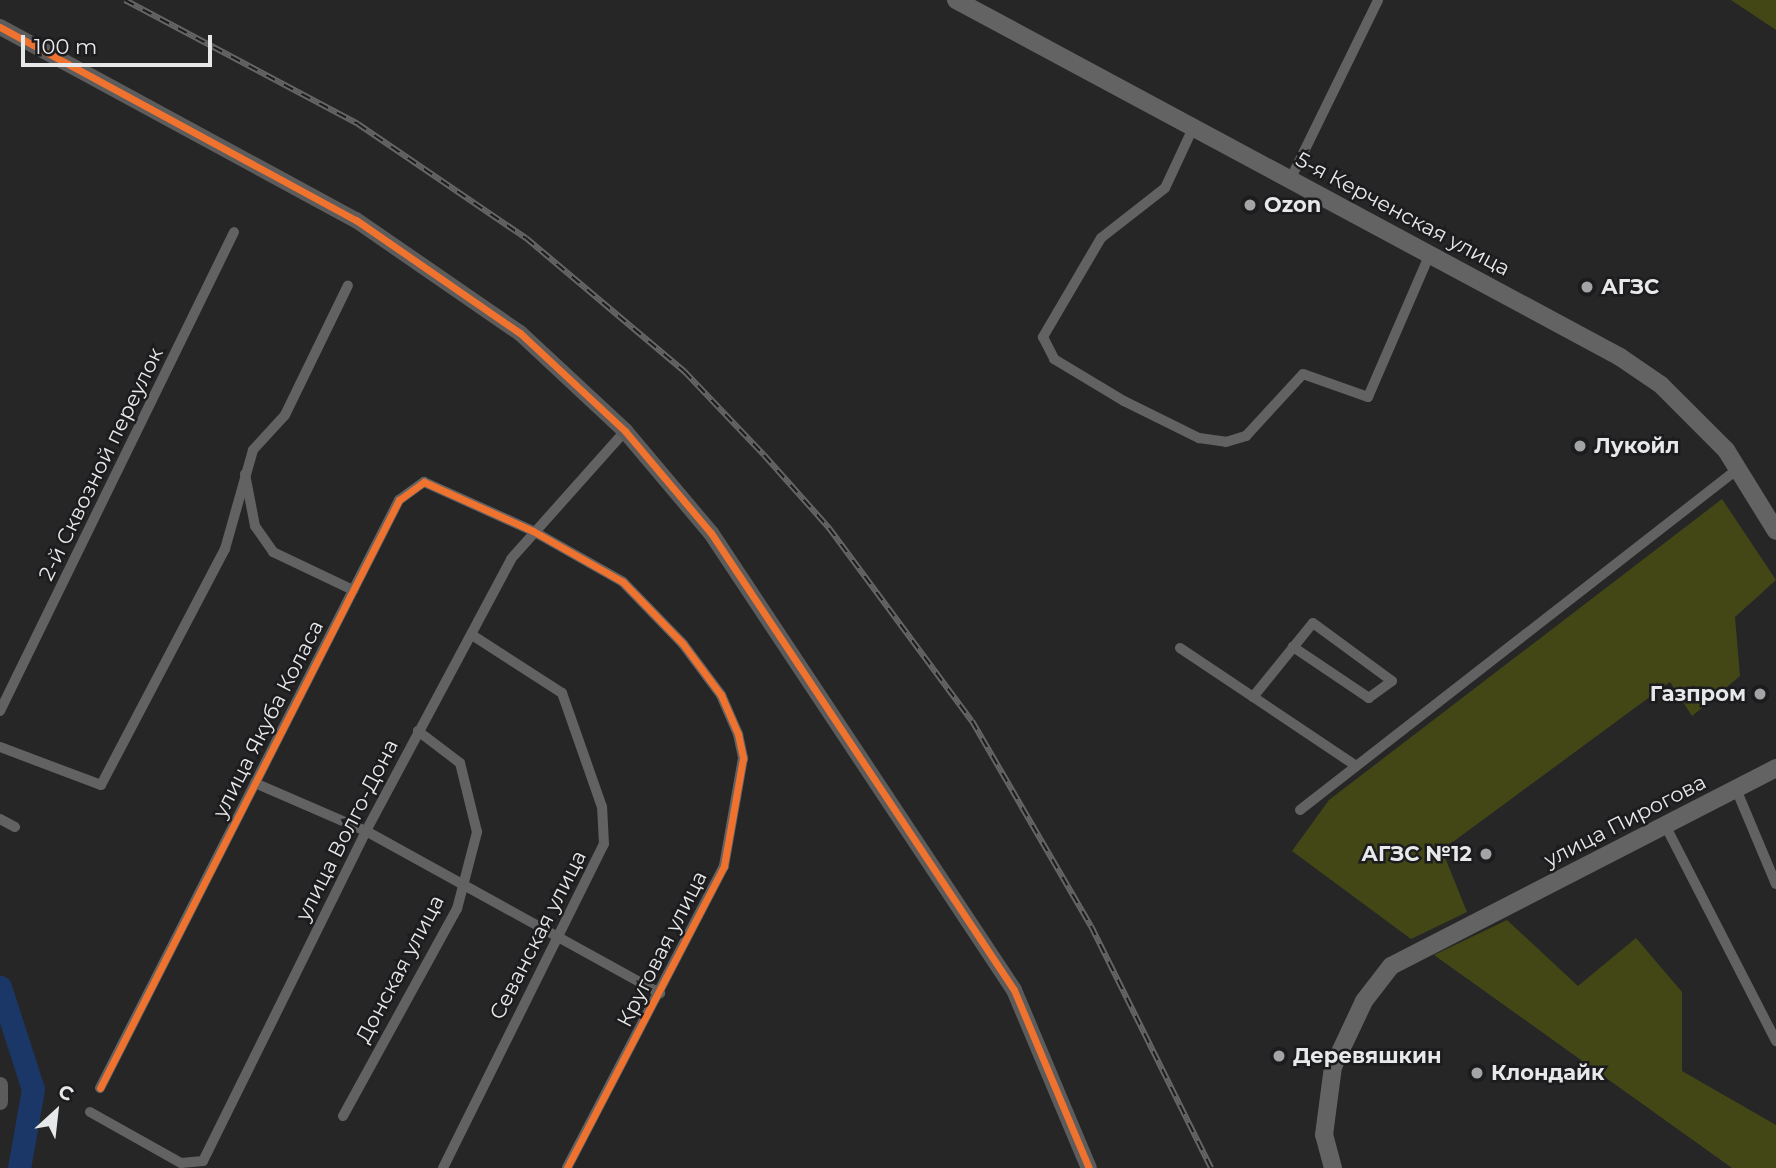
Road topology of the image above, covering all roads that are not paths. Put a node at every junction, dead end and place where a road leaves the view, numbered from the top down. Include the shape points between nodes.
1 (956, 0) edge
2 (1378, 0) edge
3 (0, 27) edge
4 (1193, 128) junction
5 (1290, 180) junction
6 (234, 232) dead end
7 (1430, 254) junction
8 (348, 285) dead end
9 (625, 431) junction
10 (1739, 468) junction
11 (244, 471) junction
12 (533, 531) junction
13 (1776, 531) edge
14 (353, 590) junction
15 (472, 635) junction
16 (1180, 648) dead end
17 (1293, 648) junction
18 (1253, 697) junction
19 (0, 712) edge
20 (418, 731) junction
21 (0, 747) edge
22 (1356, 766) junction
23 (1776, 768) edge
24 (255, 782) junction
25 (1736, 789) junction
26 (1300, 810) dead end
27 (0, 819) edge
28 (1665, 825) junction
29 (15, 827) dead end
30 (366, 831) junction
31 (461, 884) junction
32 (1776, 884) edge
33 (557, 940) junction
34 (660, 993) junction
35 (1776, 1041) edge
36 (0, 1085) edge
37 (100, 1088) dead end
38 (0, 1102) edge
39 (90, 1112) dead end
40 (343, 1116) dead end
41 (443, 1168) edge
42 (567, 1168) edge
43 (1089, 1168) edge
44 (1333, 1168) edge

1 - 4 main road, 5-я Керченская улица
2 - 5 street
3 - 9 street via 356,220 520,333
4 - 5 main road, 5-я Керченская улица
4 - 7 street via 1165,188 1093,247 1043,337 1054,359 1124,401 1199,438 1226,442 1246,436 1303,374 1368,397
5 - 7 main road, 5-я Керченская улица
6 - 19 street, 2-й Сквозной переулок
7 - 10 main road, 5-я Керченская улица via 1630,364 1681,404
8 - 11 street via 285,415 253,450
9 - 12 street, улица Волго-Дона
9 - 43 street via 711,533 1014,990
10 - 13 main road, 5-я Керченская улица
10 - 22 street
11 - 14 street via 255,526 267,546
11 - 21 street via 225,549 101,785
12 - 14 street, улица Якуба Коласа via 424,482 414,485
12 - 15 street, улица Волго-Дона
12 - 34 street, Круговая улица via 624,582 691,654 721,695 738,734 743,758 734,833 711,897
14 - 24 street, улица Якуба Коласа
15 - 20 street, улица Волго-Дона
15 - 33 street, Севанская улица via 562,693 602,807 600,861
16 - 18 street
17 - 17 street via 1313,623 1392,681 1369,698
17 - 18 street
18 - 22 street
20 - 30 street, улица Волго-Дона
20 - 31 street, Донская улица via 450,751 468,780 477,832
22 - 26 street
23 - 25 main road, улица Пирогова
24 - 30 street
24 - 37 street, улица Якуба Коласа
25 - 28 main road, улица Пирогова
25 - 32 street
27 - 29 street
28 - 35 street
28 - 44 main road, улица Пирогова via 1416,951 1377,981 1333,1067 1324,1135
30 - 31 street
30 - 39 street, улица Волго-Дона via 203,1161 181,1163
31 - 33 street
31 - 40 street, Донская улица via 457,909
33 - 34 street
33 - 41 street, Севанская улица
34 - 42 street, Круговая улица
36 - 38 street

